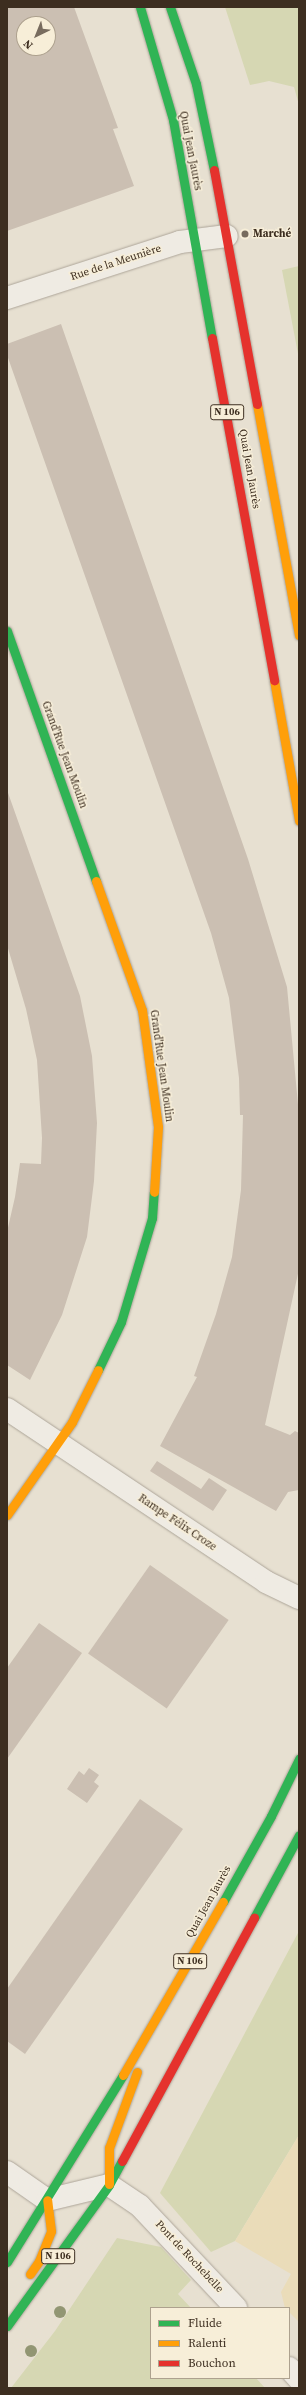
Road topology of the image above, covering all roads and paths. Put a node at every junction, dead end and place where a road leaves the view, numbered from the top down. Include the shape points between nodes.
1 (140, 7) edge
2 (170, 7) edge
3 (227, 236) junction
4 (196, 240) junction
5 (7, 298) edge
6 (7, 631) edge
7 (299, 635) edge
8 (299, 821) edge
9 (7, 1409) edge
10 (58, 1442) junction
11 (7, 1515) edge
12 (299, 1598) edge
13 (299, 1759) edge
14 (299, 1835) edge
15 (159, 2016) junction
16 (7, 2172) edge
17 (109, 2185) junction
18 (47, 2200) junction
19 (7, 2262) edge
20 (23, 2285) dead end
21 (235, 2307) edge
22 (7, 2326) edge
23 (290, 2369) edge
24 (299, 2379) edge

1 - 4 main road, Quai Jean Jaurès / N 106 via 173,120
2 - 3 main road, Quai Jean Jaurès / N 106 via 196,84
3 - 4 street, Rue de la Meunière
3 - 7 main road, Quai Jean Jaurès / N 106
4 - 5 street, Rue de la Meunière via 180,242
4 - 8 main road, Quai Jean Jaurès / N 106
6 - 10 main road, Grand'Rue Jean Moulin via 142,1010 158,1127 152,1218 121,1322 72,1422
9 - 10 street, Rampe Félix Croze
10 - 11 main road, Grand'Rue Jean Moulin
10 - 12 street, Rampe Félix Croze via 266,1582
13 - 15 main road, Quai Jean Jaurès / N 106 via 271,1816
14 - 17 main road, N 106
15 - 17 main road, N 106 via 109,2148
15 - 18 main road, Quai Jean Jaurès / N 106
16 - 18 street
17 - 18 street
17 - 21 street, Pont de Rochebelle via 134,2202
17 - 22 main road, N 106
18 - 19 main road, N 106
18 - 20 main road via 51,2231 39,2261
23 - 24 street

